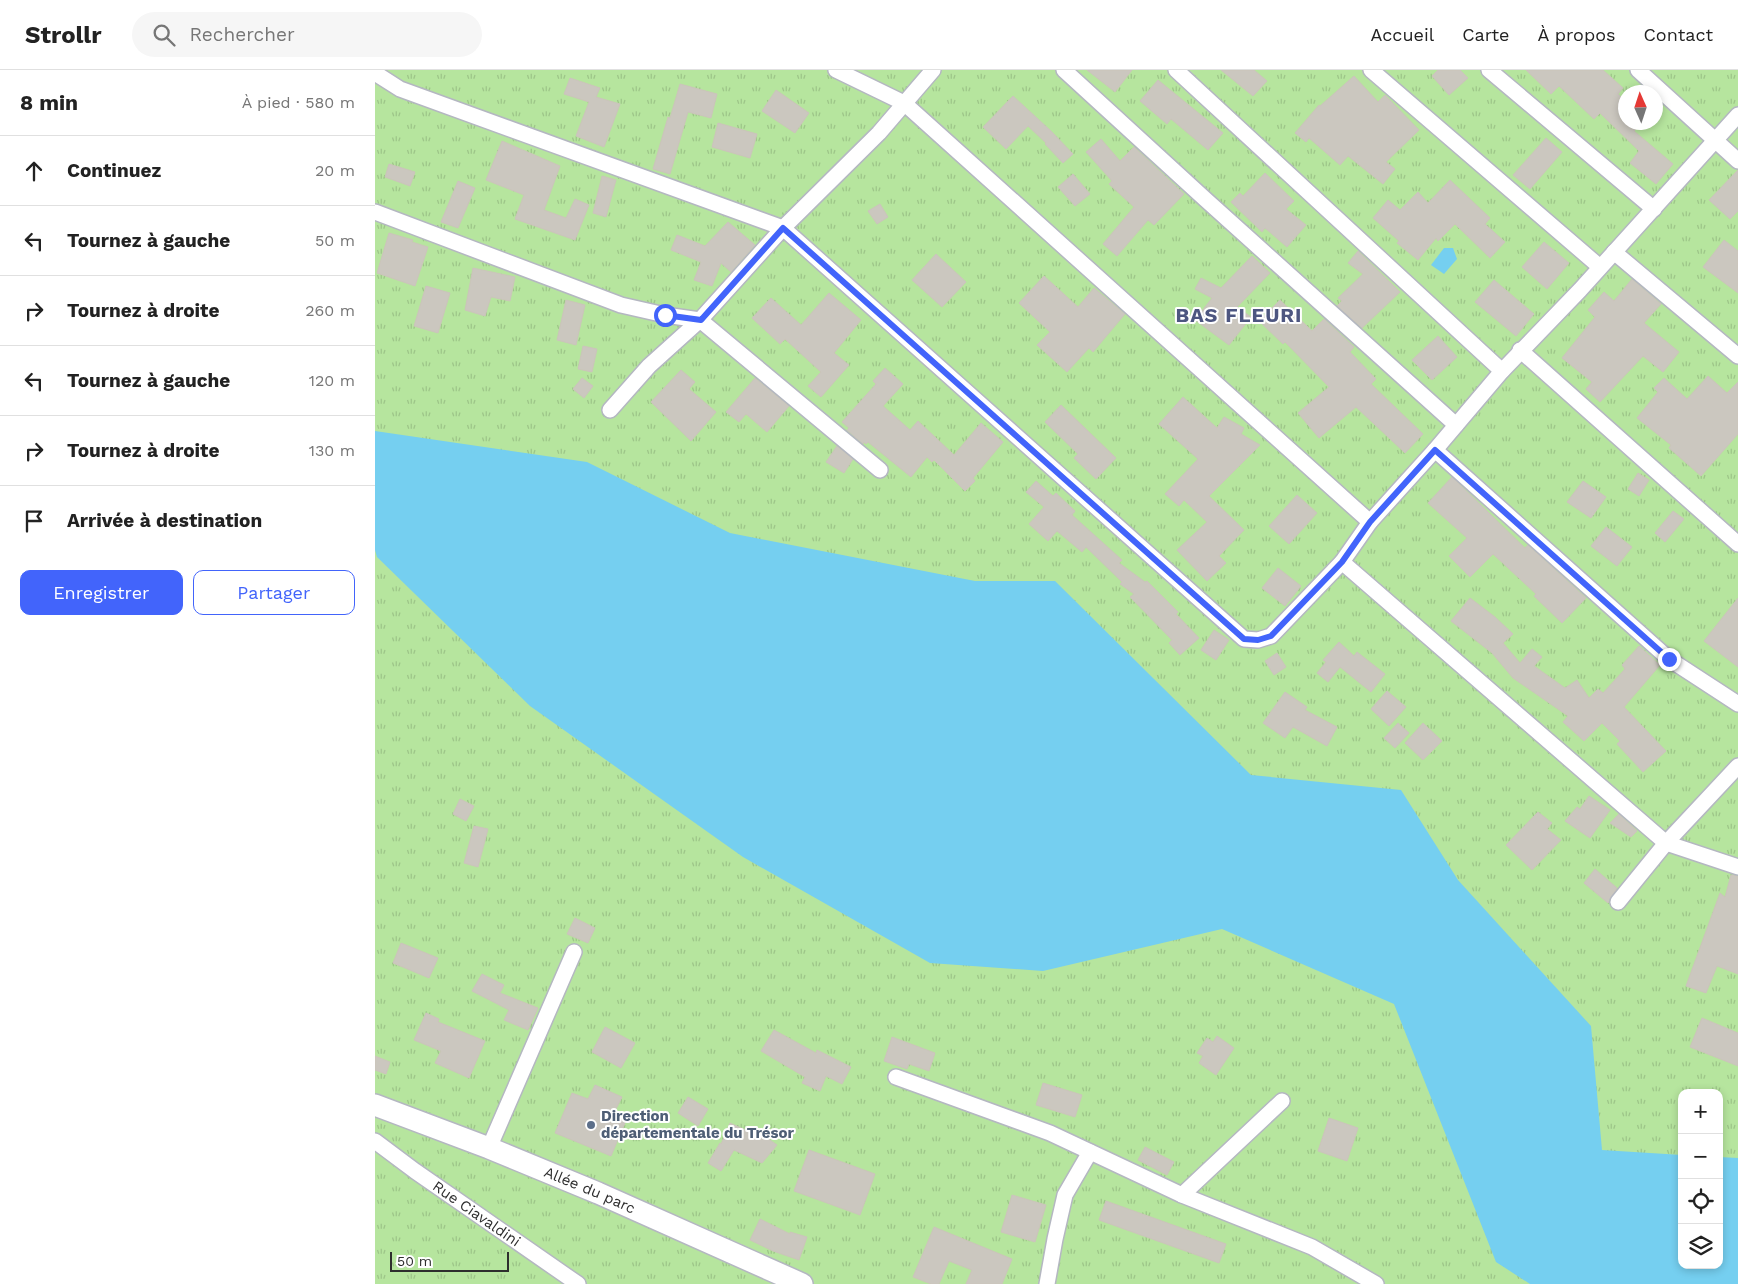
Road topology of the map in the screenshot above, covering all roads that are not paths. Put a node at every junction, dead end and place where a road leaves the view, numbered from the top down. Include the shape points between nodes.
1 (836, 70) edge
2 (933, 70) edge
3 (1064, 70) edge
4 (1176, 70) edge
5 (1489, 70) edge
6 (1638, 70) edge
7 (1379, 72) edge
8 (375, 73) edge
9 (904, 103) junction
10 (1738, 115) edge
11 (1716, 140) junction
12 (1738, 161) edge
13 (1653, 209) junction
14 (375, 212) edge
15 (783, 228) junction
16 (1614, 252) junction
17 (1600, 267) junction
18 (701, 320) junction
19 (1520, 350) junction
20 (1738, 356) edge
21 (1502, 371) junction
22 (610, 410) dead end
23 (1456, 425) junction
24 (1435, 450) junction
25 (880, 470) dead end
26 (1370, 522) junction
27 (1738, 544) edge
28 (1342, 562) junction
29 (1738, 704) edge
30 (1738, 766) edge
31 (1666, 843) junction
32 (1738, 867) edge
33 (1617, 902) dead end
34 (575, 952) dead end
35 (895, 1077) dead end
36 (1282, 1101) dead end
37 (375, 1105) edge
38 (375, 1141) edge
39 (489, 1148) junction
40 (1090, 1152) junction
41 (1182, 1195) junction
42 (579, 1284) edge
43 (802, 1284) edge
44 (1047, 1284) edge
45 (1376, 1284) edge

1 - 9 street
2 - 9 street
3 - 23 street
4 - 21 street
5 - 13 street
6 - 11 street
7 - 17 street
8 - 15 street via 401,89
9 - 15 street via 879,133
9 - 26 street
10 - 11 street
11 - 12 street
11 - 13 street
13 - 16 street
14 - 18 street via 621,305
15 - 18 street
15 - 28 street via 1244,639 1258,640 1271,636
16 - 17 street
16 - 20 street
17 - 19 street
18 - 22 street via 649,366
18 - 25 street
19 - 21 street
19 - 27 street
21 - 23 street
23 - 24 street
24 - 26 street
24 - 29 street via 1669,659
26 - 28 street
28 - 31 street
30 - 31 street
31 - 32 street
31 - 33 street
34 - 39 street
35 - 40 street
36 - 41 street
37 - 39 street, Allée du parc
38 - 42 street, Rue Ciavaldini
39 - 43 street, Allée du parc
40 - 41 street
40 - 44 street via 1065,1196
41 - 45 street via 1312,1248

